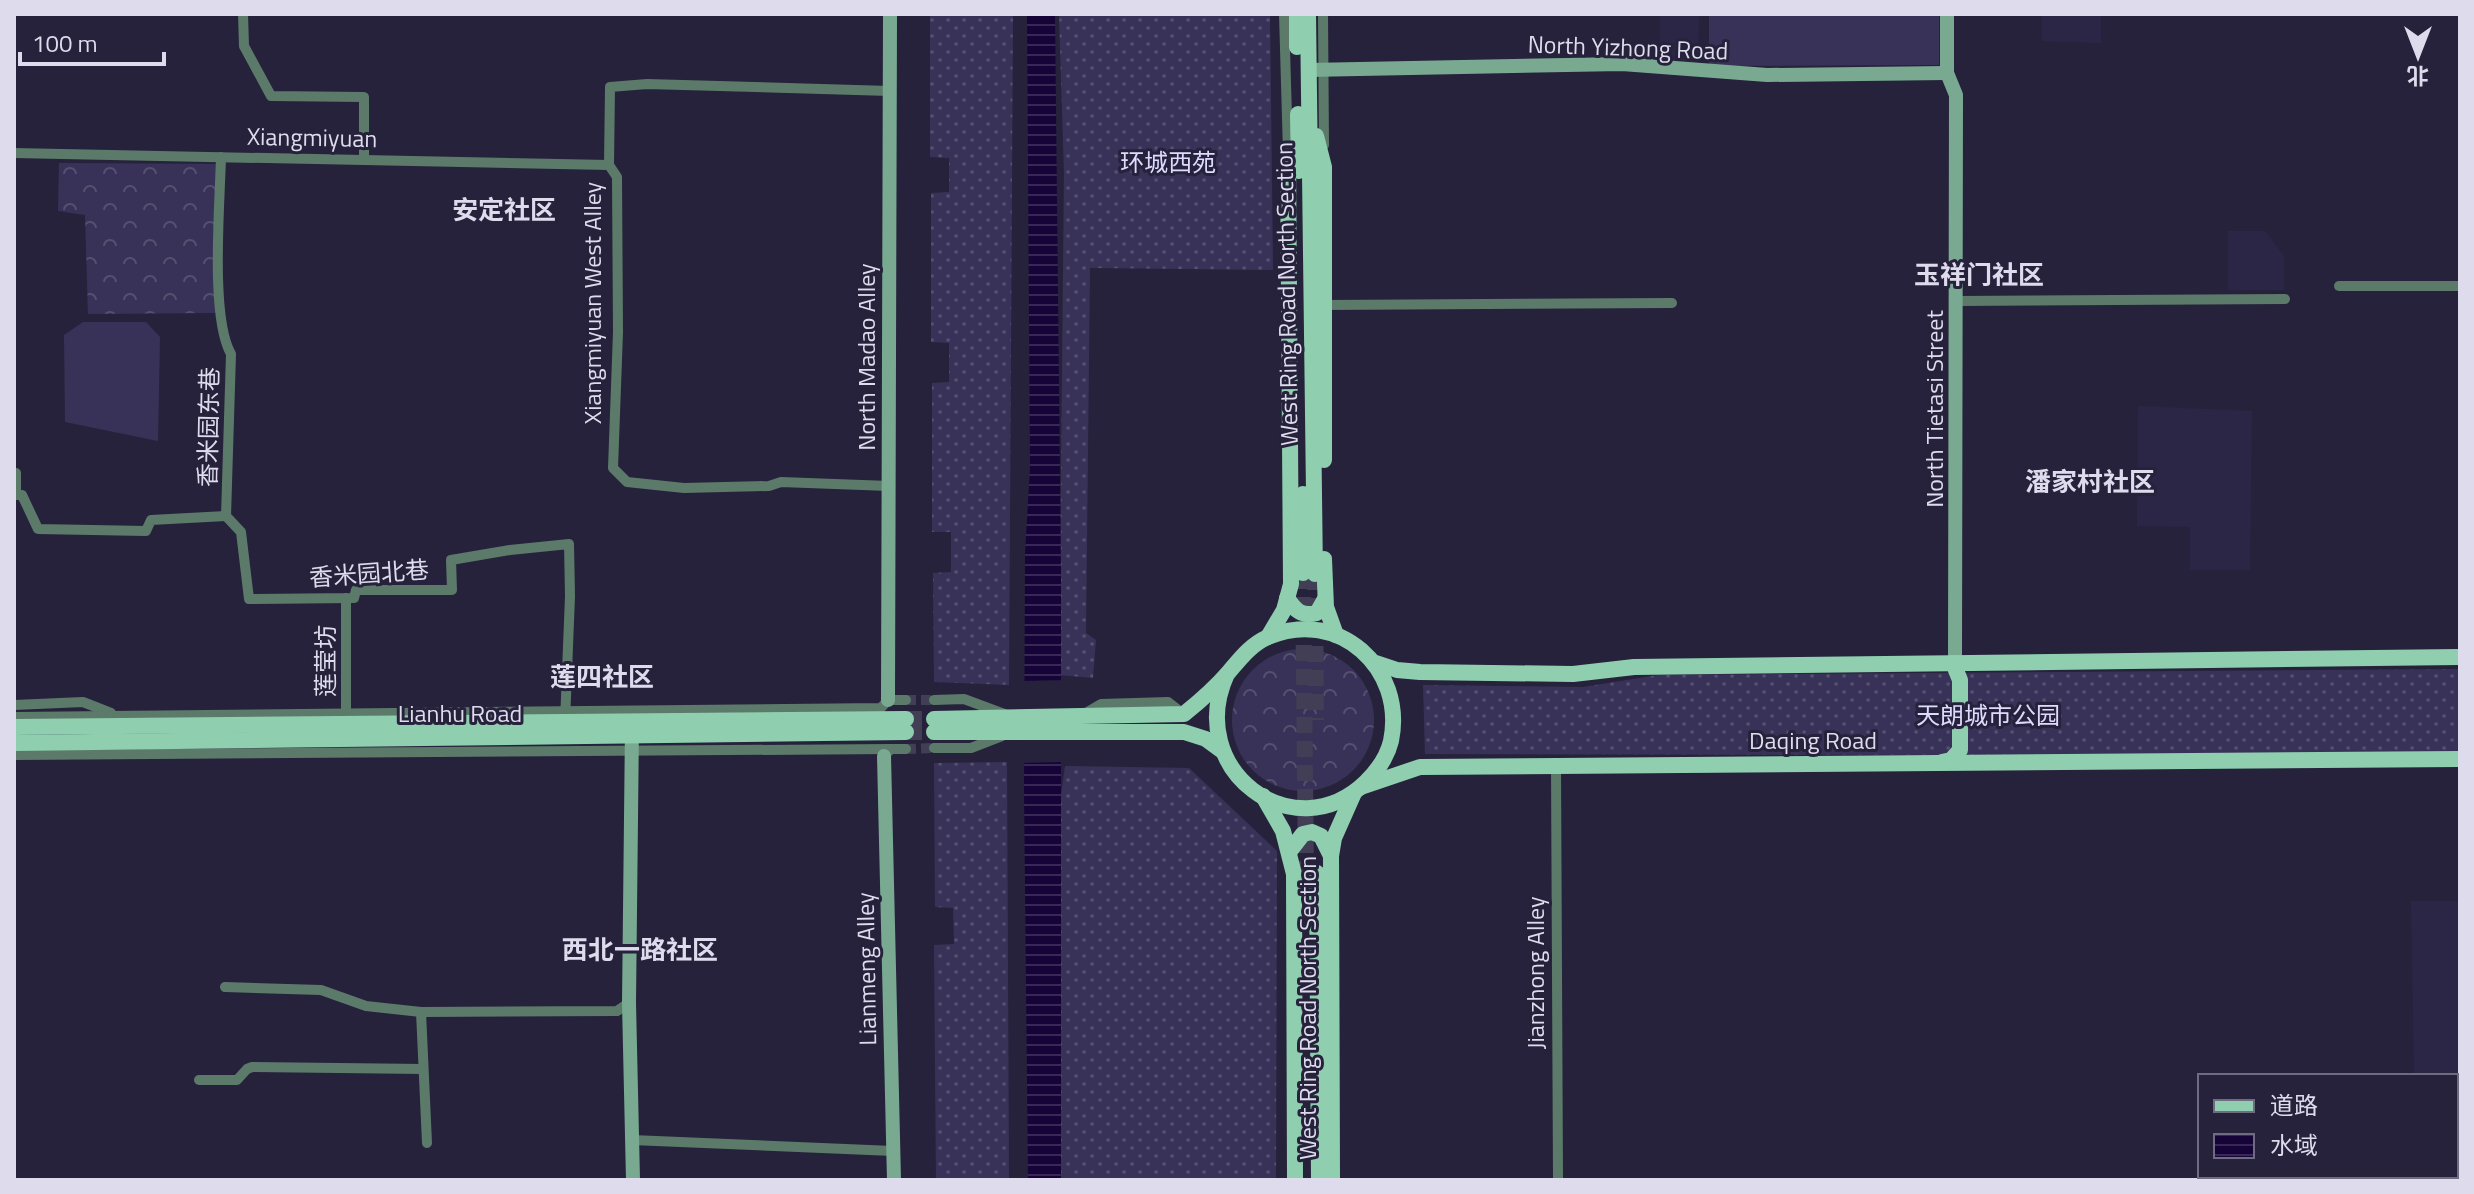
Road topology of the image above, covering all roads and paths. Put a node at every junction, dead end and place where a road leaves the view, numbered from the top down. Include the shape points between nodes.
1 (243, 14) edge
2 (890, 14) edge
3 (1284, 14) edge
4 (1297, 14) edge
5 (1308, 14) edge
6 (1323, 14) edge
7 (1947, 14) edge
8 (1316, 70) junction
9 (1947, 73) junction
10 (890, 91) junction
11 (1303, 108) junction
12 (1288, 152) junction
13 (14, 153) edge
14 (221, 157) junction
15 (364, 159) junction
16 (609, 165) junction
17 (1324, 167) junction
18 (2339, 286) dead end
19 (2460, 286) edge
20 (2285, 299) dead end
21 (1958, 301) junction
22 (1672, 303) dead end
23 (1324, 305) junction
24 (14, 473) edge
25 (889, 486) junction
26 (226, 516) junction
27 (1309, 573) tunnel mouth
28 (346, 598) junction
29 (1287, 598) junction
30 (249, 599) joint
31 (1325, 599) junction
32 (1336, 635) junction
33 (1268, 637) junction
34 (2460, 657) edge
35 (1376, 663) junction
36 (1954, 663) junction
37 (1973, 663) junction
38 (1227, 674) junction
39 (888, 700) junction
40 (906, 700) tunnel mouth
41 (934, 700) tunnel mouth
42 (14, 705) edge
43 (125, 716) junction
44 (566, 716) junction
45 (14, 717) edge
46 (346, 719) junction
47 (1176, 723) junction
48 (1079, 724) junction
49 (1012, 725) junction
50 (14, 727) edge
51 (906, 733) joint
52 (934, 733) tunnel mouth
53 (632, 736) junction
54 (14, 743) edge
55 (1221, 750) junction
56 (888, 753) junction
57 (14, 755) edge
58 (2460, 759) edge
59 (1981, 764) junction
60 (1933, 765) junction
61 (1556, 767) junction
62 (1358, 790) junction
63 (1263, 796) junction
64 (1289, 852) junction
65 (1331, 856) junction
66 (225, 987) dead end
67 (629, 1003) junction
68 (421, 1012) junction
69 (423, 1069) junction
70 (199, 1080) dead end
71 (632, 1140) junction
72 (427, 1143) dead end
73 (893, 1151) junction
74 (633, 1180) edge
75 (894, 1180) edge
76 (1295, 1180) edge
77 (1309, 1180) edge
78 (1319, 1180) edge
79 (1332, 1180) edge
80 (1558, 1180) edge

1 - 15 street via 244,46 271,96 364,97
2 - 10 street, North Madao Alley
3 - 12 street
4 - 11 main road, West Ring Road North Section
5 - 8 main road, West Ring Road North Section
6 - 8 street
7 - 9 street, North Tietasi Street
8 - 9 street, North Yizhong Road via 1622,64 1767,75
8 - 11 main road, West Ring Road North Section
8 - 17 street
9 - 21 street, North Tietasi Street via 1956,95
10 - 16 street, Xiangmiyuan West Alley via 610,87
10 - 25 street, North Madao Alley
11 - 12 main road
11 - 17 main road
11 - 27 main road, West Ring Road North Section
12 - 29 main road
13 - 14 street, Xiangmiyuan
14 - 15 street, Xiangmiyuan
14 - 26 street, 香米园东巷 via 218,291 224,343 231,354
15 - 16 street, Xiangmiyuan
16 - 25 street, Xiangmiyuan West Alley via 617,177 613,468 627,482 684,488 781,482
17 - 23 main road
18 - 19 street
20 - 21 street
21 - 36 street, North Tietasi Street
22 - 23 street
23 - 31 main road
24 - 26 street via 16,495 22,495 38,529 146,531 151,520
25 - 39 street, North Madao Alley
26 - 30 street, 香米园东巷 via 241,532
28 - 30 street, 香米园北巷
28 - 44 street, 香米园北巷 via 354,598 356,590 452,590 451,560 569,544
28 - 46 street, 莲莹坊
29 - 31 main road via 1300,614 1308,615 1317,613
29 - 33 main road
31 - 32 main road
32 - 33 main road via 1302,630
32 - 35 main road
33 - 38 main road
34 - 37 main road
35 - 36 main road via 1420,672 1573,674 1634,667
35 - 62 main road via 1392,699 1393,720 1379,769
36 - 37 main road
36 - 60 main road via 1960,680 1960,750 1951,760
37 - 59 main road via 1970,755
38 - 47 main road
38 - 55 main road via 1217,703
39 - 40 street
39 - 44 street via 881,708
41 - 49 street via 964,699
42 - 43 street via 83,702
43 - 45 street
43 - 46 street
44 - 46 main road, Lianhu Road
44 - 53 main road, Lianhu Road
46 - 50 main road, Lianhu Road
47 - 48 main road
47 - 48 street via 1172,739 1099,740
47 - 55 main road
48 - 49 main road
49 - 52 main road
51 - 53 main road, Lianhu Road
51 - 56 street
53 - 54 main road, Lianhu Road
53 - 56 street
53 - 57 street
53 - 67 street
55 - 63 main road via 1238,777
56 - 73 street, Lianmeng Alley
58 - 59 main road, Daqing Road
59 - 60 main road, Daqing Road
60 - 61 main road, Daqing Road
61 - 62 main road, Daqing Road via 1420,767
61 - 80 street, Jianzhong Alley
62 - 63 main road via 1315,806 1288,805
62 - 65 main road, West Ring Road North Section via 1334,838
63 - 64 main road, West Ring Road North Section
64 - 65 main road via 1303,834 1312,832 1321,836
64 - 76 main road, West Ring Road North Section via 1294,874
65 - 79 main road, West Ring Road North Section
66 - 68 street via 321,990 366,1006
67 - 68 street via 617,1011
67 - 71 street
68 - 69 street
69 - 70 street via 252,1067 238,1079
69 - 72 street
71 - 73 street
71 - 74 street
73 - 75 street, Lianmeng Alley
77 - 78 main road, West Ring Road North Section via 1311,874

